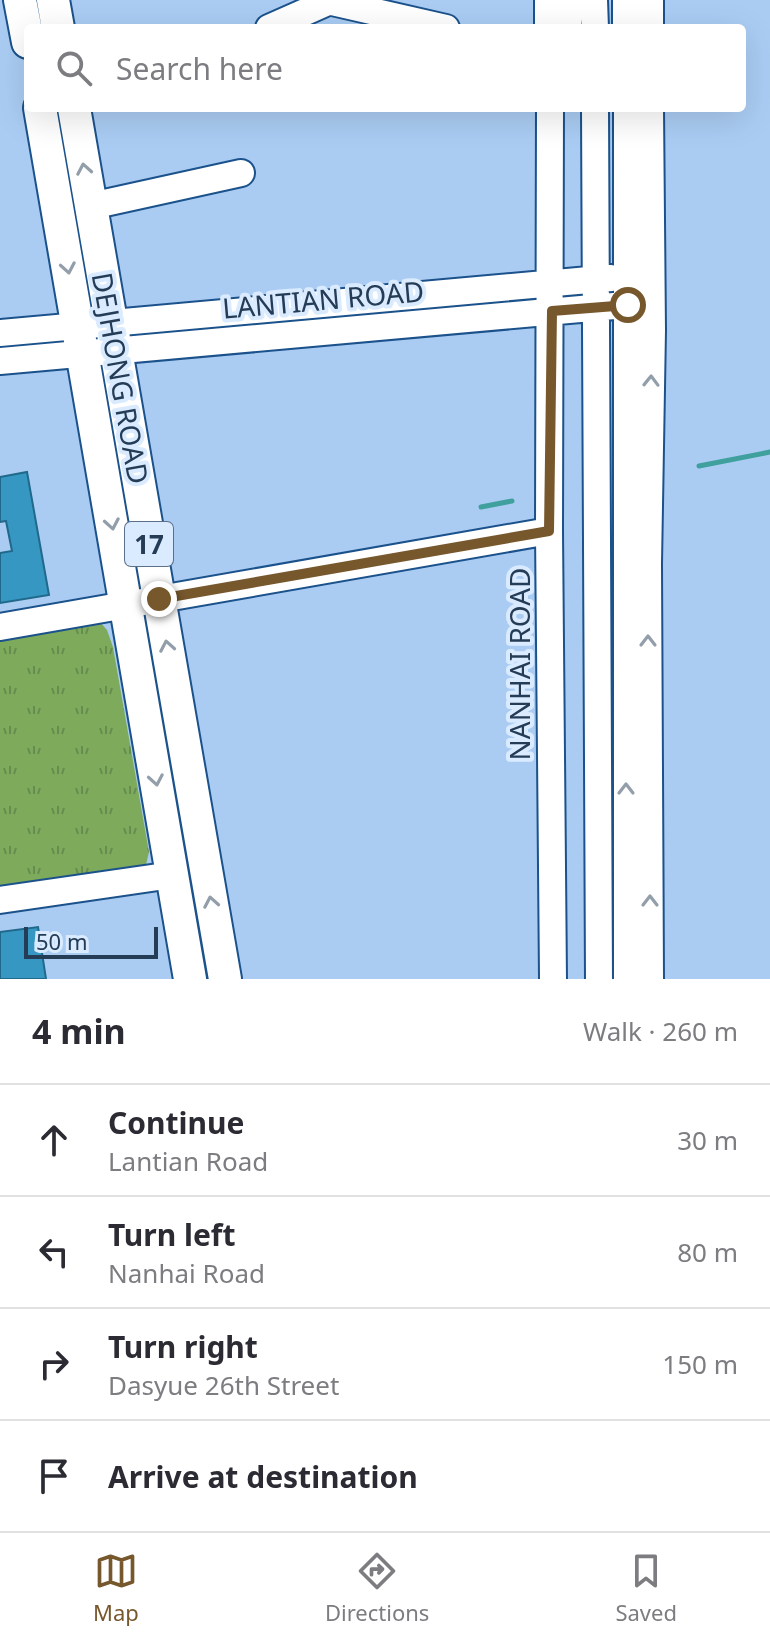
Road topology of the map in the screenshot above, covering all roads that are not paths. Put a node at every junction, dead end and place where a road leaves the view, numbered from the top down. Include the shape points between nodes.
1 (20, 0) edge
2 (53, 0) edge
3 (548, 0) edge
4 (570, 0) edge
5 (594, 0) edge
6 (626, 0) edge
7 (650, 0) edge
8 (332, 1) edge
9 (25, 24) edge
10 (57, 24) edge
11 (278, 24) edge
12 (429, 24) edge
13 (548, 24) edge
14 (568, 24) edge
15 (595, 24) edge
16 (626, 24) edge
17 (650, 24) edge
18 (41, 112) edge
19 (76, 112) edge
20 (550, 112) edge
21 (560, 112) edge
22 (595, 112) edge
23 (627, 112) edge
24 (650, 112) edge
25 (241, 173) dead end
26 (552, 192) junction
27 (91, 206) junction
28 (639, 275) junction
29 (597, 279) junction
30 (551, 282) junction
31 (640, 305) junction
32 (597, 308) junction
33 (552, 311) junction
34 (0, 333) edge
35 (114, 336) junction
36 (80, 340) junction
37 (0, 361) edge
38 (549, 531) junction
39 (159, 599) junction
40 (126, 605) junction
41 (0, 627) edge
42 (172, 875) junction
43 (0, 900) edge
44 (190, 979) edge
45 (225, 979) edge
46 (553, 979) edge
47 (599, 979) edge
48 (627, 979) edge
49 (650, 979) edge

1 - 9 main road
2 - 10 main road
3 - 13 street
4 - 14 street
5 - 15 street
6 - 16 street
7 - 17 street
8 - 11 street
8 - 12 street
18 -> 36 main road, DEJHONG ROAD / 17
27 -> 19 main road, DEJHONG ROAD / 17
20 - 26 street, NANHAI ROAD
21 - 26 street
22 - 29 street
23 - 28 street
24 - 28 street
25 - 27 street
26 - 30 street, NANHAI ROAD
27 - 35 main road, DEJHONG ROAD / 17
28 - 29 street, LANTIAN ROAD
28 - 31 street
29 - 30 street, LANTIAN ROAD
29 - 32 street
30 - 33 street, NANHAI ROAD
30 - 35 street, LANTIAN ROAD
31 - 32 street, LANTIAN ROAD
48 -> 31 street
49 -> 31 street via 648,564
32 - 33 street, LANTIAN ROAD
32 - 47 street
33 - 35 street, LANTIAN ROAD
33 - 38 street, NANHAI ROAD
34 - 36 street, LANTIAN ROAD
35 - 36 street, LANTIAN ROAD
35 - 39 main road, DEJHONG ROAD / 17
36 - 37 street, LANTIAN ROAD
36 -> 40 main road, DEJHONG ROAD / 17
38 - 39 street
38 - 46 street, NANHAI ROAD
39 - 40 street
45 -> 39 main road, DEJHONG ROAD / 17
40 - 41 street
40 -> 42 main road, DEJHONG ROAD / 17
42 - 43 street
42 - 44 main road, DEJHONG ROAD / 17

